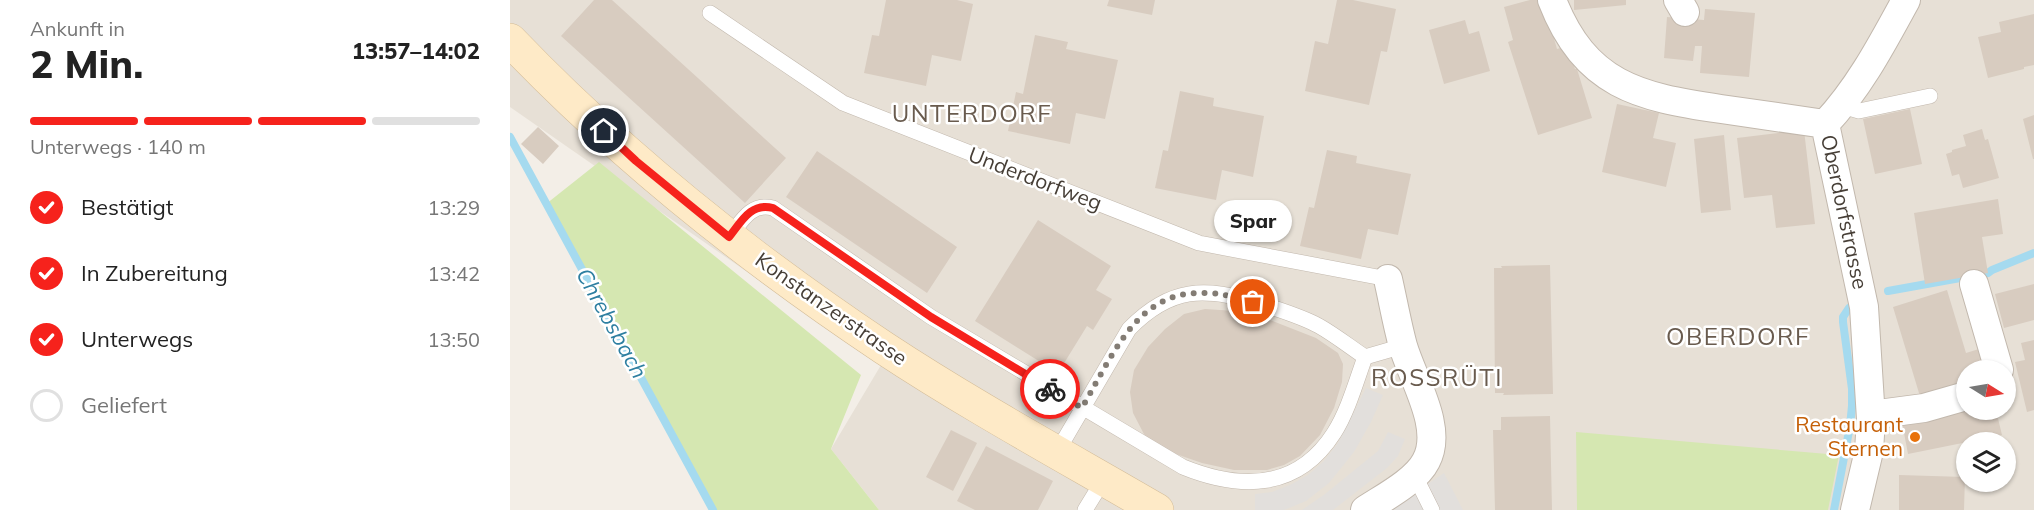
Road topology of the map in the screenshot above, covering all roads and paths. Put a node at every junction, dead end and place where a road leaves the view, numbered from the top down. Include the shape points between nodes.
1 (1552, 0) edge
2 (1906, 0) edge
3 (710, 13) dead end
4 (510, 40) edge
5 (1930, 96) dead end
6 (1833, 115) junction
7 (729, 237) junction
8 (1388, 279) joint
9 (1974, 284) dead end
10 (1403, 346) junction
11 (1365, 357) junction
12 (1996, 360) edge
13 (1956, 399) edge
14 (1082, 408) junction
15 (1871, 415) junction
16 (1057, 452) junction
17 (1415, 476) junction
18 (1104, 479) junction
19 (1085, 510) edge
20 (1157, 510) edge
21 (1365, 510) edge
22 (1432, 510) edge
23 (1855, 510) edge

1 - 6 street, Oberdorfstrasse via 1582,53 1620,85 1676,103
2 - 6 street via 1876,56
3 - 8 lane, Underdorfweg via 843,103 1165,230 1199,243
4 - 7 main road, Konstanzerstrasse via 636,161
5 - 6 lane
6 - 15 street, Oberdorfstrasse via 1864,307
7 - 14 lane via 748,213 765,206 773,208 931,317
7 - 16 main road, Konstanzerstrasse via 886,349
8 - 10 street
9 - 12 street
10 - 11 lane
10 - 17 street via 1432,427 1432,445
11 - 14 lane via 1318,326 1275,308 1216,292 1184,294 1154,307 1129,329
11 - 14 lane via 1342,418 1323,448 1298,470 1267,481 1233,481 1191,471
13 - 15 street via 1924,408
14 - 16 lane
15 - 23 street, Oberdorfstrasse via 1869,451
16 - 18 main road, Konstanzerstrasse
17 - 21 street
17 - 22 lane
18 - 19 lane
18 - 20 main road, Konstanzerstrasse

